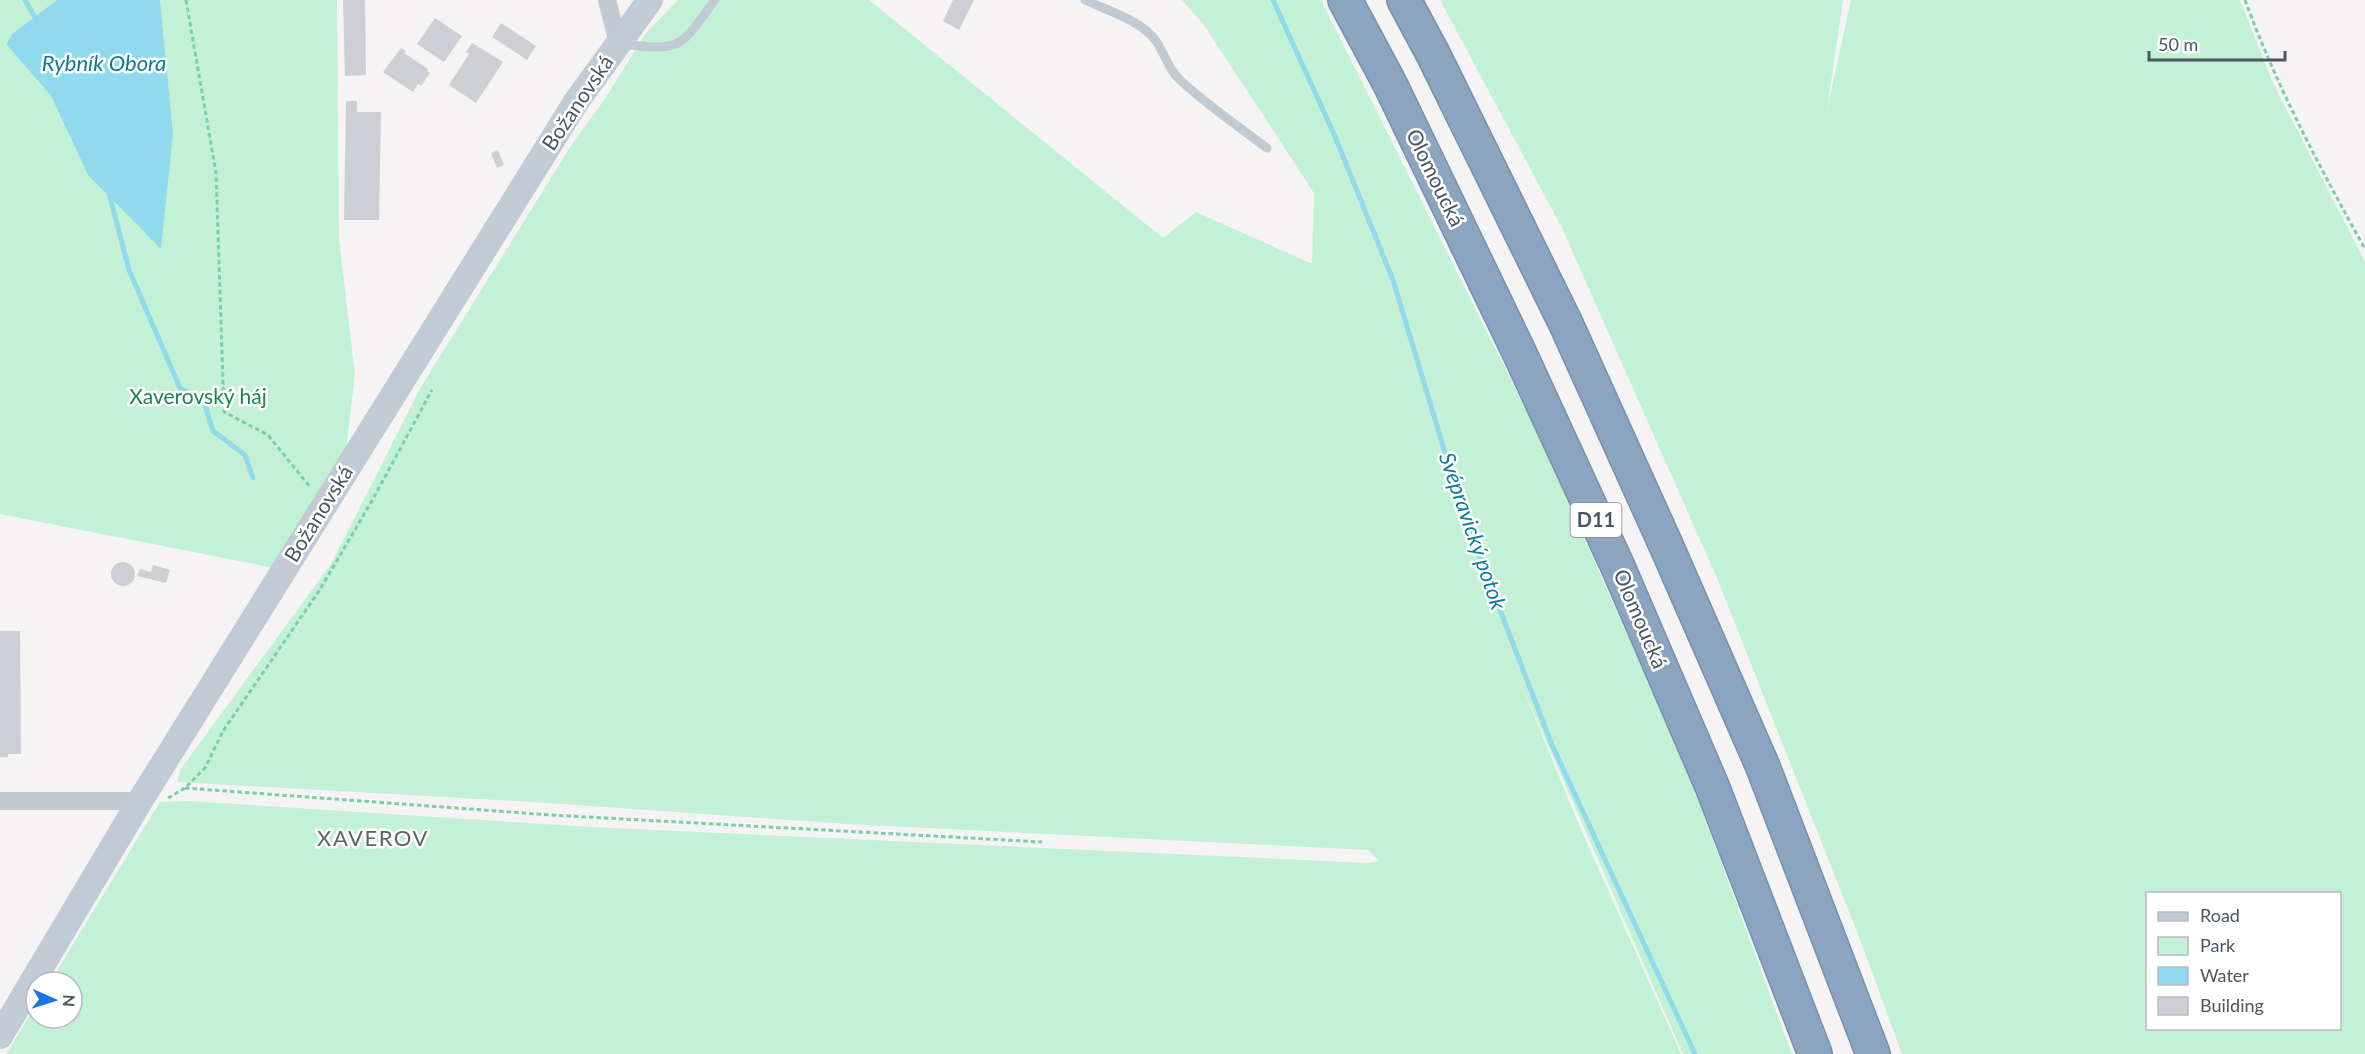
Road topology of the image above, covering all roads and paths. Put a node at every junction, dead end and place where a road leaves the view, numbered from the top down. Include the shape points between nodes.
1 (186, 0) edge
2 (607, 0) edge
3 (650, 0) edge
4 (715, 0) edge
5 (1085, 0) edge
6 (1345, 0) edge
7 (1404, 0) edge
8 (2245, 0) edge
9 (618, 43) junction
10 (1267, 148) dead end
11 (2365, 249) edge
12 (432, 390) dead end
13 (325, 504) junction
14 (185, 788) junction
15 (0, 801) edge
16 (140, 801) junction
17 (1042, 842) dead end
18 (0, 1036) edge
19 (1815, 1054) edge
20 (1873, 1054) edge

1 - 13 path via 216,173 224,412 268,435
2 - 9 street
3 - 9 street, Božanovská
4 - 9 lane via 684,41 660,48
5 - 10 lane via 1147,32 1177,78
6 - 19 highway, Olomoucká / D11 via 1390,84 1514,341 1613,556 1712,786
7 - 20 highway, D11 via 1566,324 1665,543 1762,767
8 - 11 path via 2265,55 2316,161
9 - 13 street, Božanovská via 576,102
12 - 14 path via 319,591 223,731 206,768
13 - 16 street, Božanovská
14 - 16 path via 168,798
14 - 17 path via 551,815
15 - 16 street
16 - 18 street, Božanovská

